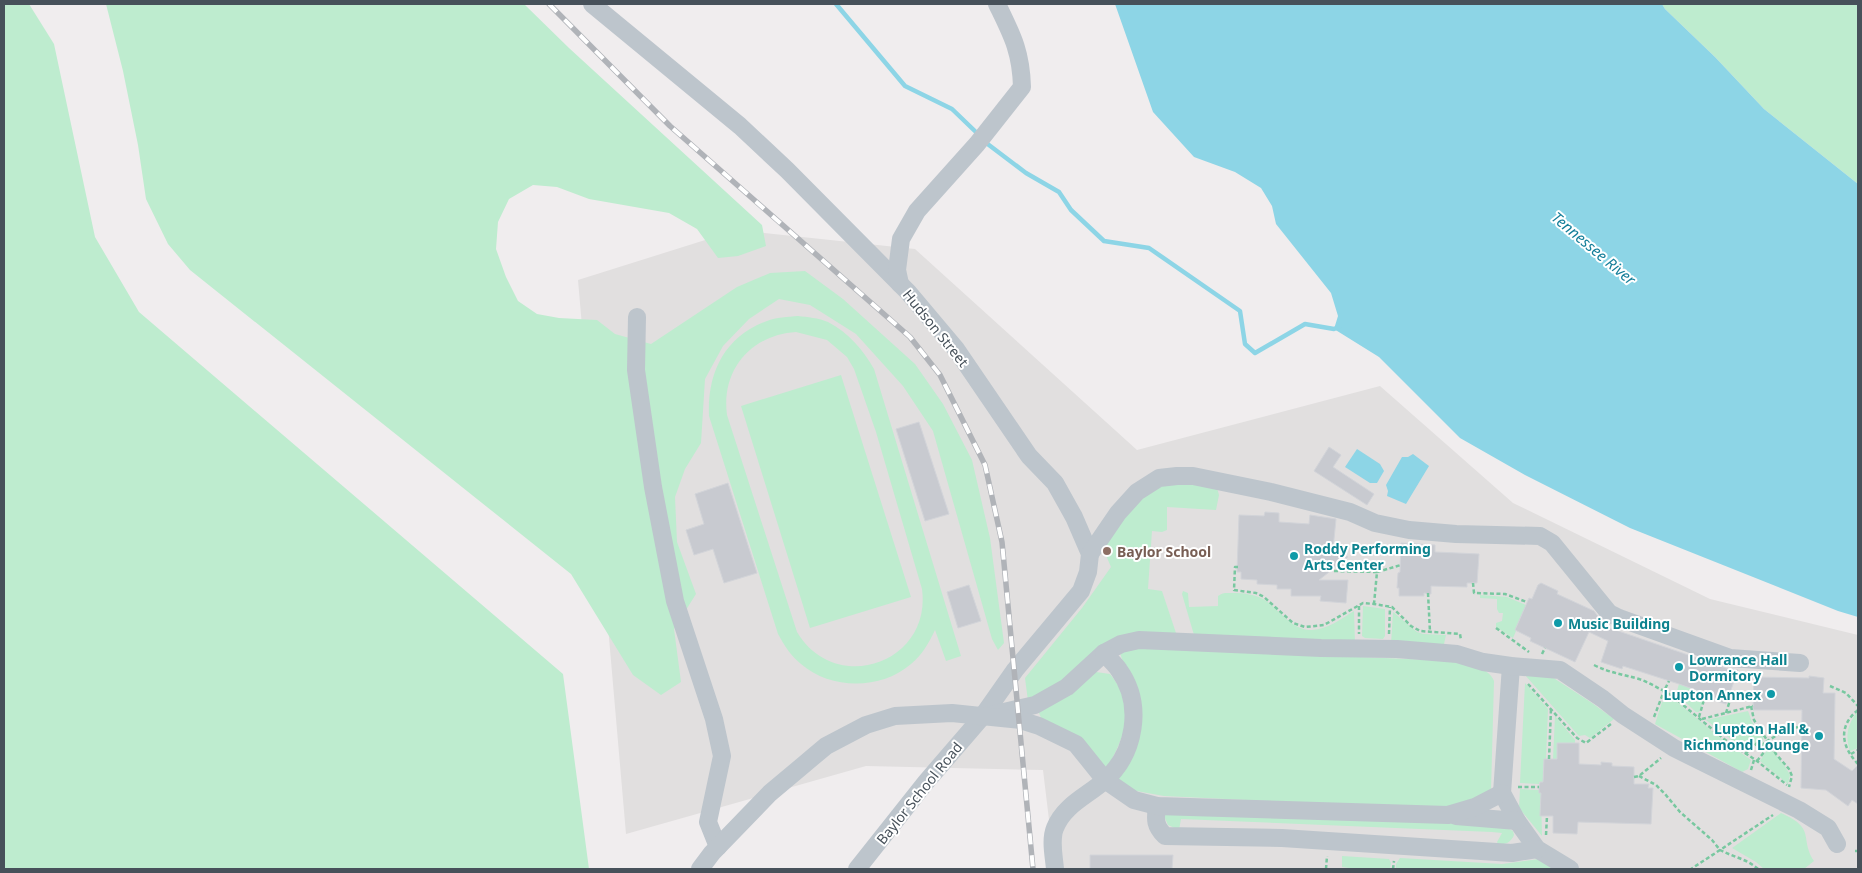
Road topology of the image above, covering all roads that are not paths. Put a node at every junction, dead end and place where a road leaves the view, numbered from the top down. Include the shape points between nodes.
1 (592, 4) edge
2 (997, 4) edge
3 (900, 284) junction
4 (638, 317) dead end
5 (1090, 554) junction
6 (1104, 653) junction
7 (1517, 660) junction
8 (1800, 663) dead end
9 (982, 717) junction
10 (1105, 780) junction
11 (1502, 793) junction
12 (1156, 806) junction
13 (1448, 815) junction
14 (1517, 821) junction
15 (1837, 844) dead end
16 (718, 847) junction
17 (1537, 849) junction
18 (700, 869) edge
19 (857, 869) edge
20 (1055, 869) edge
21 (1570, 869) edge

1 - 3 street, Hudson Street via 747,132
2 - 3 street via 1017,45 1022,87 917,211 901,239 897,270
3 - 5 street, Hudson Street via 956,349 1028,456 1055,483
4 - 16 street via 636,370 673,592 714,719 722,756 708,822
5 - 8 street via 1118,513 1144,486 1159,478 1193,476 1280,494 1409,530 1540,536 1552,543 1609,613 1619,618 1730,658
5 - 9 street via 1081,591 1015,670
6 - 7 street via 1121,644 1139,640 1397,649 1457,654 1483,662
6 - 9 street via 1066,688 1035,705
6 - 10 street via 1120,671 1129,689 1133,708 1133,734 1128,748
7 - 11 street
7 - 15 street via 1560,670 1674,748 1799,810 1828,828
9 - 10 street via 1020,720 1076,744
9 - 16 street via 952,713 917,714 895,716 866,725 826,746 770,793
9 - 19 street, Baylor School Road
10 - 12 street via 1134,800
10 - 20 street via 1076,800 1054,828
11 - 13 street via 1475,807
11 - 14 street
12 - 13 street
12 - 17 street via 1155,818 1165,836 1282,838 1512,852
13 - 14 street
14 - 17 street
16 - 18 street
17 - 21 street

